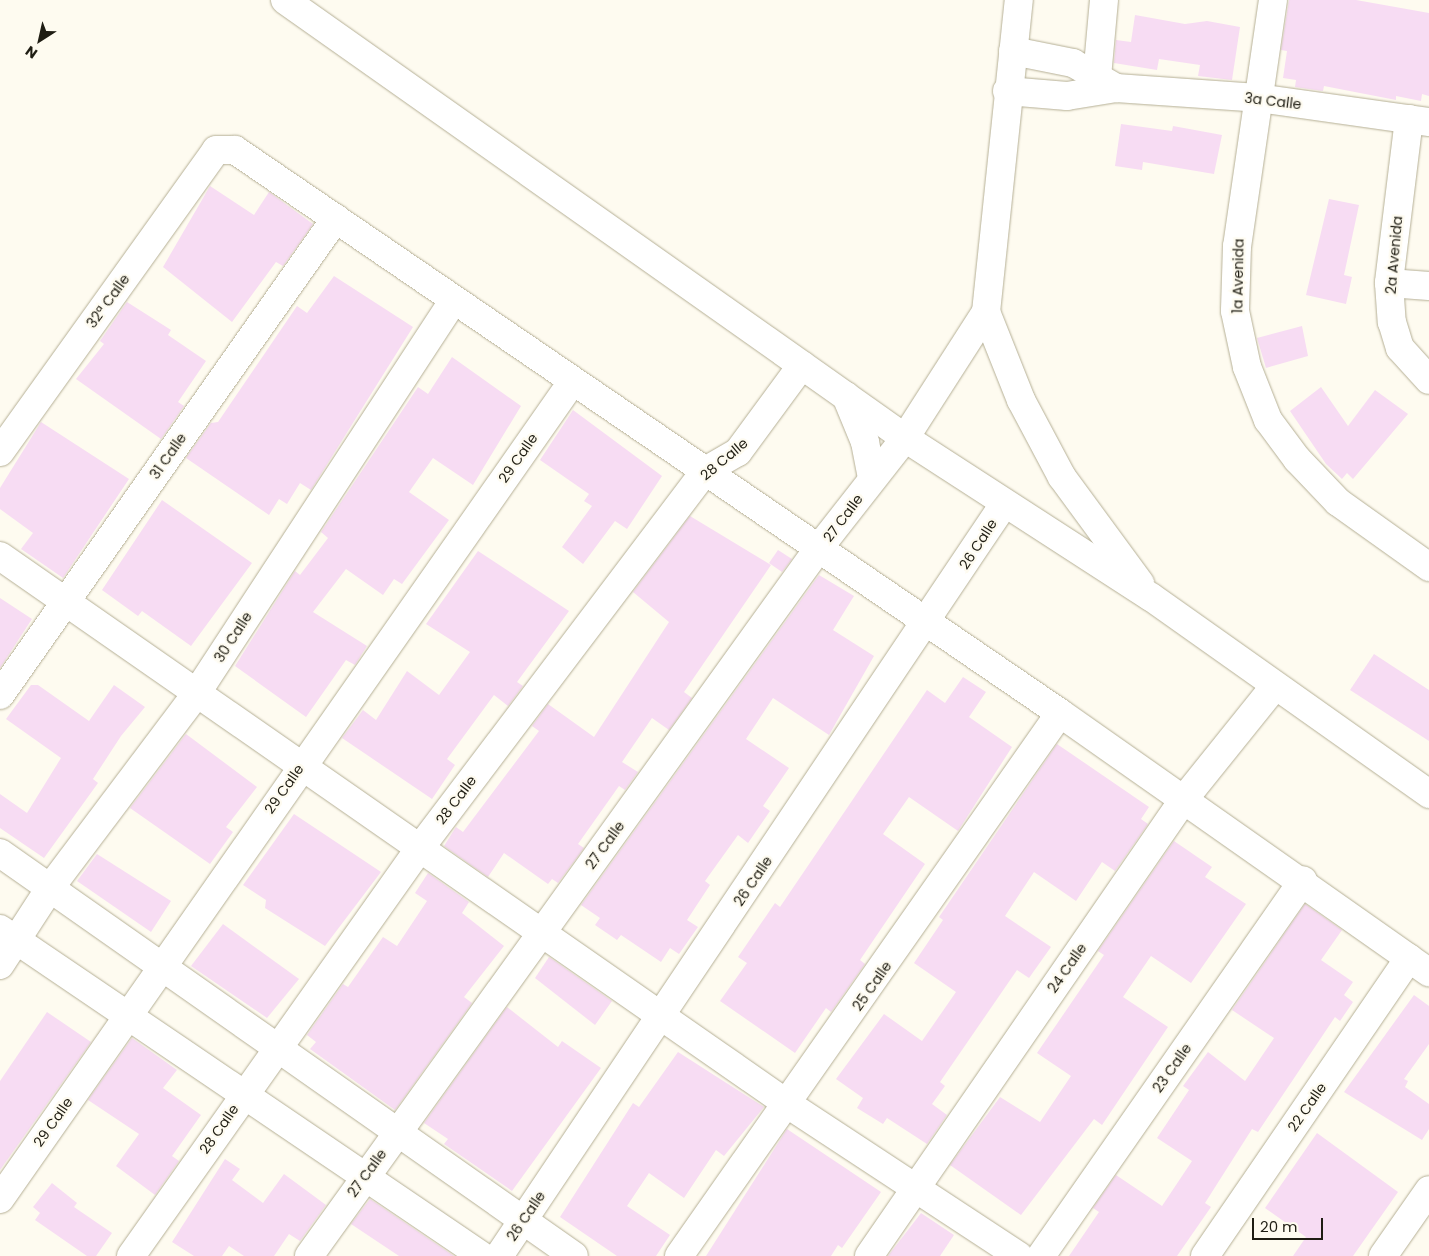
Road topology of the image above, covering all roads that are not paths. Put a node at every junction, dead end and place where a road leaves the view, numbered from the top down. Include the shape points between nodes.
1 (285, 0) edge
2 (1019, 0) edge
3 (1104, 0) edge
4 (1273, 0) edge
5 (1013, 51) junction
6 (1106, 83) junction
7 (1007, 91) junction
8 (1258, 98) junction
9 (1419, 120) edge
10 (336, 218) junction
11 (1390, 283) junction
12 (1429, 286) edge
13 (454, 300) junction
14 (986, 312) junction
15 (802, 365) junction
16 (1429, 380) edge
17 (572, 382) junction
18 (846, 396) junction
19 (905, 438) junction
20 (0, 452) edge
21 (706, 471) junction
22 (872, 478) junction
23 (1004, 504) junction
24 (818, 549) junction
25 (0, 556) edge
26 (1429, 567) edge
27 (1151, 597) junction
28 (65, 601) junction
29 (927, 624) junction
30 (1274, 687) junction
31 (196, 694) junction
32 (0, 695) edge
33 (1060, 712) junction
34 (301, 764) junction
35 (1429, 794) edge
36 (1184, 799) junction
37 (420, 848) junction
38 (0, 854) edge
39 (1303, 880) junction
40 (50, 888) junction
41 (542, 932) junction
42 (8, 935) edge
43 (1419, 965) edge
44 (0, 966) edge
45 (161, 966) junction
46 (662, 1015) junction
47 (126, 1016) junction
48 (277, 1048) junction
49 (243, 1095) junction
50 (789, 1105) junction
51 (398, 1131) junction
52 (364, 1177) junction
53 (915, 1190) junction
54 (1429, 1190) edge
55 (0, 1199) edge
56 (523, 1220) junction
57 (131, 1256) edge
58 (309, 1256) edge
59 (482, 1256) edge
60 (499, 1256) edge
61 (574, 1256) edge
62 (679, 1256) edge
63 (868, 1256) edge
64 (1019, 1256) edge
65 (1041, 1256) edge
66 (1205, 1256) edge
67 (1383, 1256) edge

1 - 15 street
2 - 5 street
3 - 6 street
4 - 8 street, 1a Avenida
5 - 6 street, 3a Calle via 1073,63
5 - 7 street
6 - 7 street, 3a Calle via 1067,96
6 - 8 street, 3a Calle
7 - 14 street
8 - 9 street, 3a Calle
8 - 26 street, 1a Avenida via 1237,246 1235,311 1246,367 1268,420 1297,458 1338,502
9 - 11 street, 2a Avenida
10 - 13 street
10 - 20 street, 32ª Calle via 235,150 216,150
10 - 28 street, 31 Calle
11 - 12 street
11 - 16 street, 2a Avenida via 1392,322 1400,348
13 - 17 street
13 - 31 street, 30 Calle
14 - 19 street, 27 Calle
14 - 27 street via 1021,400 1062,477
15 - 18 street
15 - 21 street, 28 Calle via 765,420 738,452
17 - 21 street
17 - 34 street, 29 Calle
18 - 19 street
18 - 22 street via 865,442
19 - 22 street, 27 Calle
19 - 23 street
21 - 24 street
21 - 37 street, 28 Calle
22 - 24 street, 27 Calle
23 - 27 street
23 - 29 street, 26 Calle
24 - 29 street
24 - 41 street, 27 Calle
25 - 28 street
27 - 30 street
28 - 31 street
28 - 32 street, 31 Calle
29 - 33 street
29 - 46 street, 26 Calle
30 - 35 street
30 - 36 street, 24 Calle
31 - 34 street
31 - 40 street, 30 Calle
33 - 36 street
33 - 50 street, 25 Calle
34 - 37 street
34 - 45 street, 29 Calle
36 - 39 street
36 - 53 street, 24 Calle
37 - 41 street
37 - 48 street, 28 Calle
38 - 40 street
39 - 43 street
39 - 65 street, 23 Calle
40 - 42 street, 30 Calle
40 - 45 street
41 - 46 street
41 - 51 street, 27 Calle
42 - 44 street, 30 Calle
42 - 47 street
43 - 66 street, 22 Calle
45 - 47 street, 29 Calle
45 - 48 street
46 - 50 street
46 - 56 street, 26 Calle
47 - 49 street
47 - 55 street, 29 Calle
48 - 49 street, 28 Calle
48 - 51 street
49 - 52 street
49 - 57 street, 28 Calle
50 - 53 street
50 - 62 street, 25 Calle
51 - 52 street, 27 Calle
51 - 56 street
52 - 58 street, 27 Calle
52 - 59 street
53 - 63 street, 24 Calle
53 - 64 street
54 - 67 street
56 - 60 street, 26 Calle
56 - 61 street

